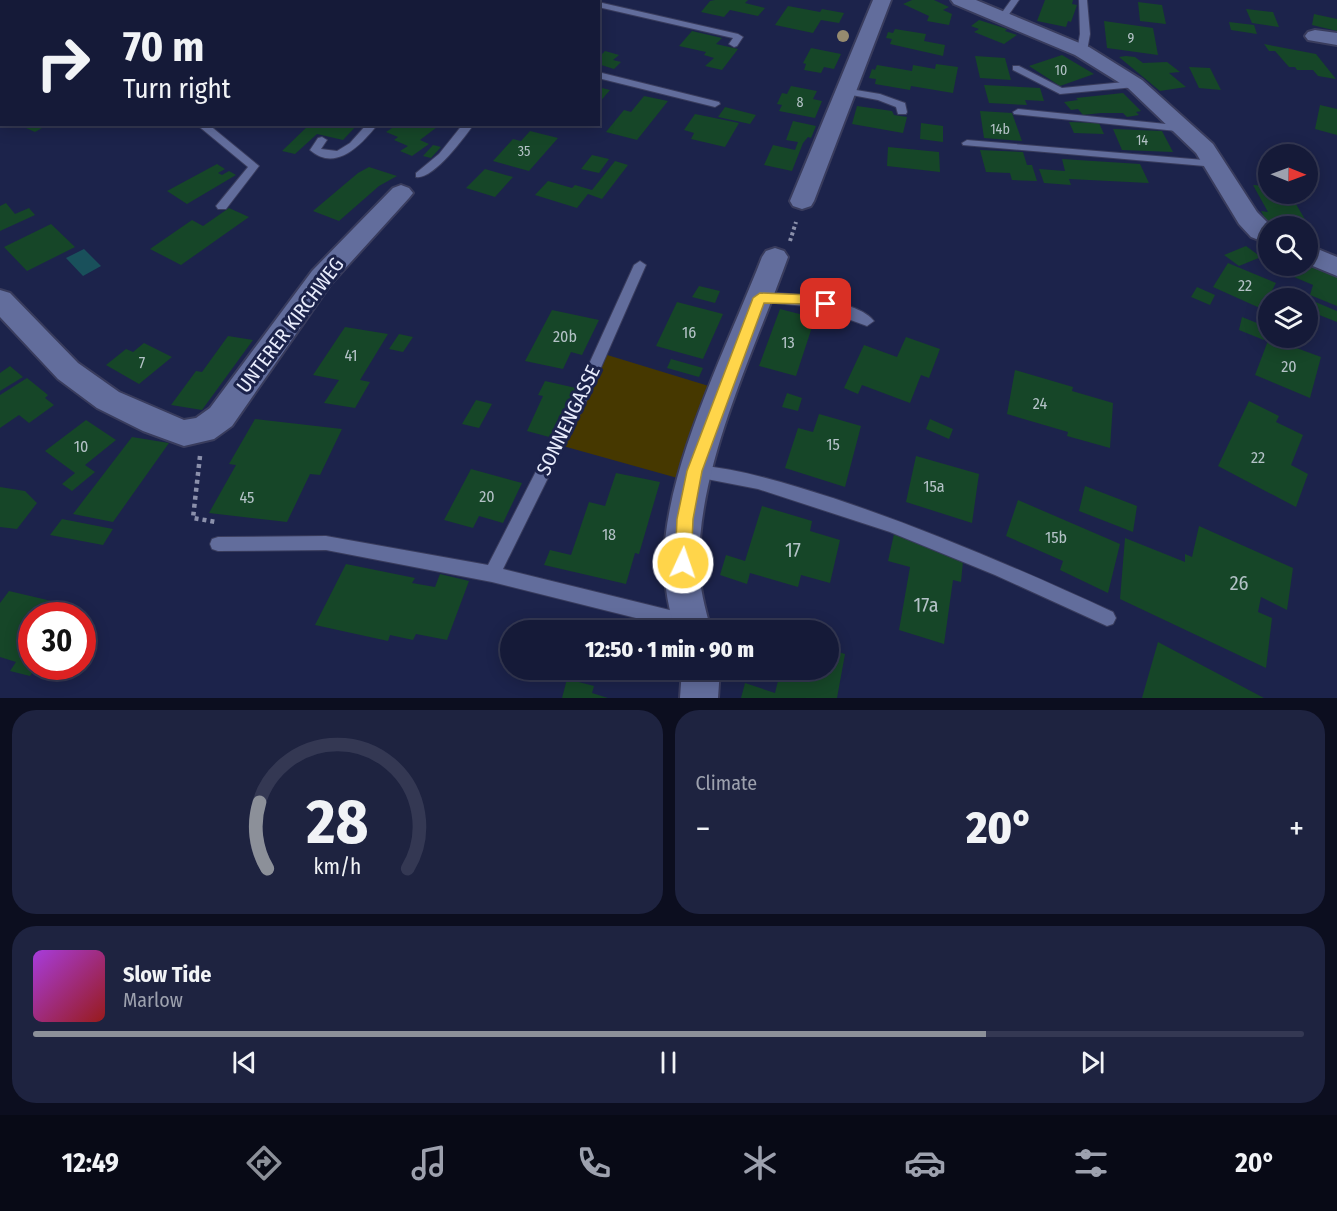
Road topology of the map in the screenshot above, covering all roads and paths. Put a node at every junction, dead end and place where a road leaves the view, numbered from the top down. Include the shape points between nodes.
1 (882, 0) edge
2 (960, 0) edge
3 (1015, 0) edge
4 (1083, 0) edge
5 (600, 4) edge
6 (1002, 18) junction
7 (1315, 36) dead end
8 (1337, 39) edge
9 (734, 44) dead end
10 (1082, 51) junction
11 (1016, 69) dead end
12 (600, 75) edge
13 (1135, 84) junction
14 (844, 90) junction
15 (715, 104) dead end
16 (902, 112) dead end
17 (1018, 112) dead end
18 (204, 126) edge
19 (371, 126) edge
20 (467, 126) edge
21 (1186, 129) junction
22 (322, 140) dead end
23 (967, 143) dead end
24 (1216, 164) junction
25 (410, 184) joint
26 (802, 201) joint
27 (222, 206) dead end
28 (1258, 229) edge
29 (775, 257) joint
30 (1318, 258) edge
31 (640, 265) dead end
32 (1337, 267) edge
33 (760, 298) junction
34 (0, 300) edge
35 (867, 321) dead end
36 (203, 430) junction
37 (695, 471) junction
38 (226, 524) dead end
39 (218, 544) dead end
40 (492, 574) junction
41 (1107, 618) dead end
42 (665, 620) edge
43 (690, 620) edge
44 (700, 680) edge
45 (699, 698) edge

1 - 14 street
2 - 6 street
3 - 6 lane
4 - 10 lane
5 - 9 lane via 738,37
6 - 10 street
7 - 8 street
10 - 13 street
11 - 13 lane via 1060,91
12 - 15 lane
13 - 21 street
14 - 16 lane via 901,105
14 - 26 street
17 - 21 lane
18 - 27 lane via 254,166
19 - 22 lane via 344,153 326,156 315,150
20 - 25 lane, UNTERER KIRCHWEG via 443,156
21 - 24 street
23 - 24 lane
24 - 28 street
25 - 36 street, UNTERER KIRCHWEG via 321,278 221,417
26 - 29 path via 786,251
29 - 33 street
30 - 32 street
31 - 40 lane, SONNENGASSE via 581,397
33 - 35 lane via 811,300
33 - 37 street
34 - 36 street via 68,371 108,400 184,433
36 - 38 path via 193,518
37 - 41 lane via 765,483 857,512 976,557
37 - 43 street via 685,519 682,584
39 - 40 lane via 326,543
40 - 42 lane
44 - 45 street

